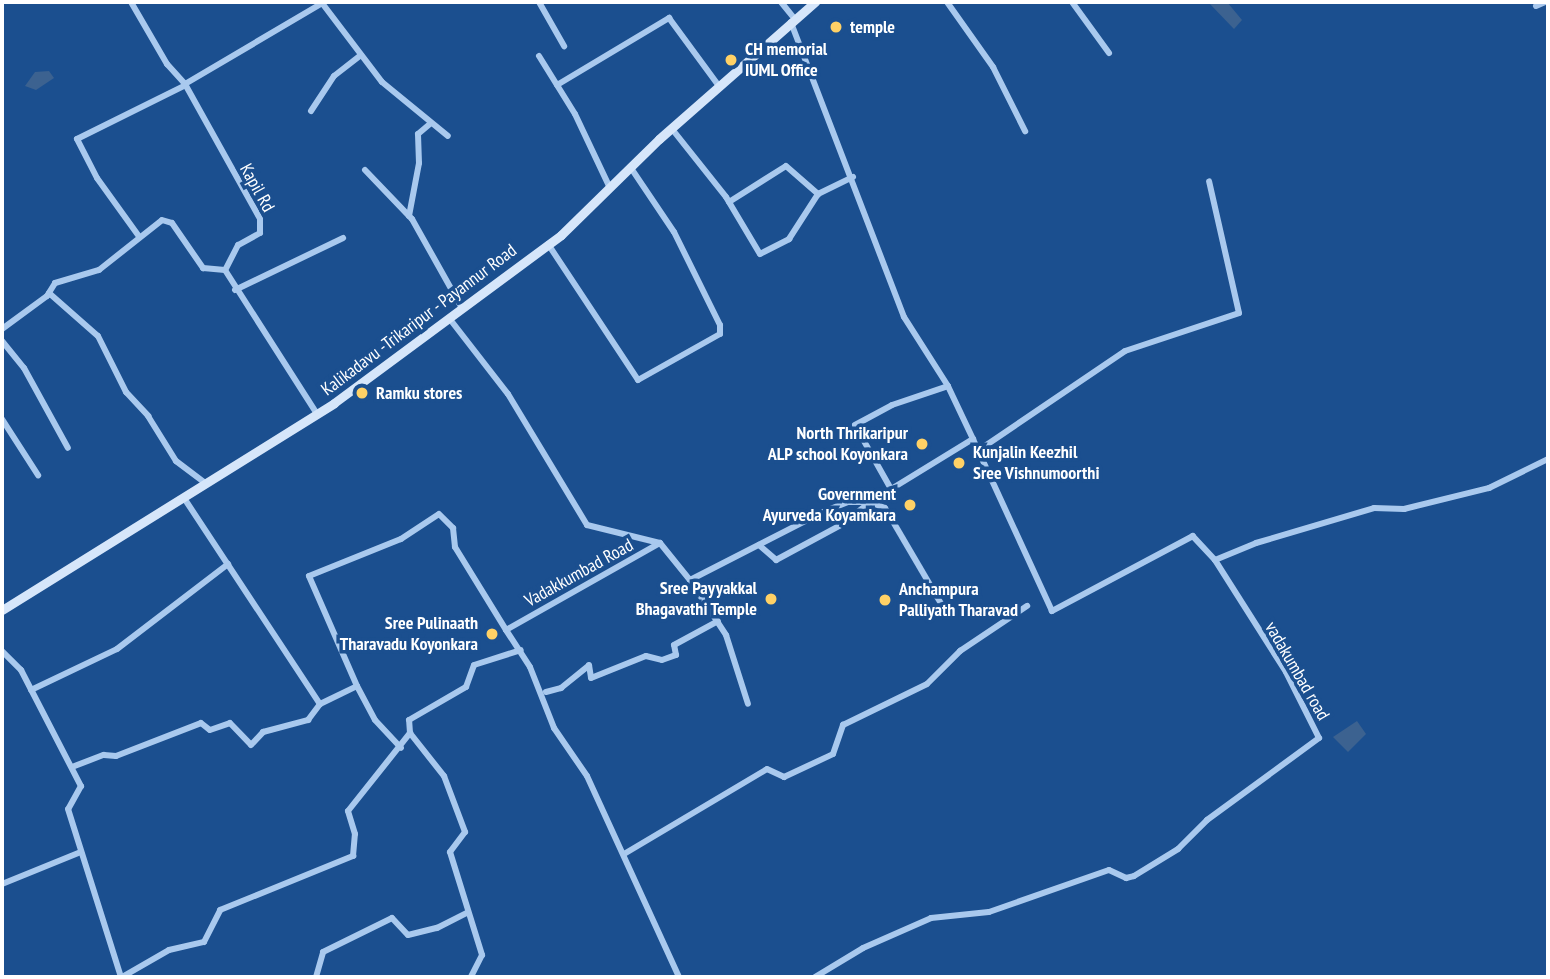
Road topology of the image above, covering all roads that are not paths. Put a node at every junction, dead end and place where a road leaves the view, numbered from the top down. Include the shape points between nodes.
1 (131, 2) edge
2 (323, 2) edge
3 (539, 2) edge
4 (781, 2) edge
5 (815, 2) edge
6 (947, 2) edge
7 (1072, 2) edge
8 (1545, 2) edge
9 (1536, 6) dead end
10 (793, 21) junction
11 (564, 46) dead end
12 (1109, 53) dead end
13 (361, 55) junction
14 (539, 55) dead end
15 (184, 85) junction
16 (557, 85) junction
17 (719, 86) junction
18 (311, 111) dead end
19 (431, 123) junction
20 (672, 129) junction
21 (1025, 131) dead end
22 (448, 136) dead end
23 (631, 167) junction
24 (365, 170) dead end
25 (853, 177) junction
26 (1209, 181) dead end
27 (610, 188) junction
28 (818, 194) junction
29 (729, 202) junction
30 (409, 216) junction
31 (138, 235) junction
32 (343, 238) dead end
33 (548, 244) junction
34 (225, 270) junction
35 (235, 290) junction
36 (49, 293) junction
37 (462, 308) junction
38 (449, 318) junction
39 (2, 329) edge
40 (2, 341) edge
41 (948, 386) junction
42 (317, 414) junction
43 (2, 419) edge
44 (973, 439) junction
45 (68, 448) dead end
46 (979, 450) junction
47 (1548, 459) edge
48 (38, 475) dead end
49 (206, 484) junction
50 (891, 489) junction
51 (184, 498) junction
52 (870, 502) junction
53 (660, 543) junction
54 (759, 545) junction
55 (1214, 560) junction
56 (228, 564) junction
57 (690, 580) junction
58 (1027, 606) dead end
59 (943, 607) dead end
60 (2, 610) edge
61 (718, 621) junction
62 (506, 630) junction
63 (521, 650) junction
64 (2, 651) edge
65 (357, 686) junction
66 (31, 690) junction
67 (546, 692) dead end
68 (320, 704) junction
69 (748, 704) dead end
70 (410, 733) junction
71 (401, 748) junction
72 (72, 767) junction
73 (81, 852) junction
74 (624, 854) junction
75 (2, 884) edge
76 (467, 913) junction
77 (122, 977) edge
78 (316, 977) edge
79 (471, 977) edge
80 (679, 977) edge
81 (815, 977) edge

1 - 15 street, Kapil Rd
2 - 13 street
2 - 15 street
3 - 11 street
4 - 10 street
5 - 10 main road, Kalikadavu -Trikaripur - Payannur Road
6 - 21 street via 993,67
7 - 12 street
8 - 9 street
10 - 17 main road, Kalikadavu -Trikaripur - Payannur Road
10 - 25 street
13 - 18 street via 334,76
13 - 19 street via 382,82
14 - 16 street
15 - 31 street via 77,139 97,178
15 - 34 street, Kapil Rd via 262,226 260,233 238,245
16 - 17 street via 669,18
16 - 27 street
17 - 20 main road, Kalikadavu -Trikaripur - Payannur Road
19 - 22 street
19 - 30 street via 418,134 419,163
20 - 23 main road, Kalikadavu -Trikaripur - Payannur Road
20 - 29 street
23 - 27 main road, Kalikadavu -Trikaripur - Payannur Road
23 - 33 street via 674,232 720,325 720,334 638,380
24 - 30 street
25 - 28 street
25 - 41 street via 904,317
26 - 46 street via 1239,313 1125,351
27 - 33 main road, Kalikadavu -Trikaripur - Payannur Road
28 - 29 street via 786,166
28 - 29 street via 789,239 760,254
30 - 37 street
31 - 34 street via 167,220 203,268
31 - 36 street via 99,270 67,277
32 - 35 street
33 - 37 main road, Kalikadavu -Trikaripur - Payannur Road
34 - 35 street
35 - 42 street
36 - 39 street
36 - 49 street via 98,336 126,392 176,461
37 - 38 main road, Kalikadavu -Trikaripur - Payannur Road
38 - 42 main road, Kalikadavu -Trikaripur - Payannur Road
38 - 53 street via 508,394 587,525
40 - 45 street via 24,368
41 - 44 street
41 - 50 street via 892,405 855,425
42 - 49 main road, Kalikadavu -Trikaripur - Payannur Road
43 - 48 street
44 - 46 street, vadakumbad road
44 - 50 street
46 - 55 street, vadakumbad road via 1052,611 1189,536 1200,540
47 - 55 street via 1489,488 1416,507 1374,508
49 - 51 main road, Kalikadavu -Trikaripur - Payannur Road
50 - 52 street
51 - 56 street
51 - 60 main road, Kalikadavu -Trikaripur - Payannur Road
52 - 54 street via 848,502
52 - 54 street via 841,525 776,560
52 - 59 street via 885,508
53 - 57 street, Vadakkumbad Road
53 - 62 street, Vadakkumbad Road
54 - 57 street
55 - 81 street, vadakumbad road via 1286,671 1319,738 1207,820 1178,849 1134,876 1126,878 1109,870 989,912 931,918 863,948
56 - 66 street via 117,649
56 - 68 street
57 - 61 street, Vadakkumbad Road
58 - 74 street via 960,651 927,684 843,726 833,754 784,777 766,769
61 - 67 street via 674,645 676,655 662,660 646,656 591,678 589,665 561,688
61 - 69 street, Vadakkumbad Road
62 - 63 street
62 - 65 street via 455,547 453,528 439,514 401,540 309,576
63 - 70 street via 474,665 466,687 409,720
63 - 74 street via 554,728 587,776
64 - 66 street via 21,670
65 - 68 street
65 - 71 street via 374,720
66 - 72 street
68 - 72 street via 308,720 263,732 251,745 230,723 210,730 201,723 116,756 104,755
70 - 71 street
70 - 76 street via 444,776 465,832 450,852
71 - 77 street via 348,811 355,834 353,856 220,910 204,942 169,950
72 - 73 street via 81,786 68,808
73 - 75 street
73 - 77 street
74 - 80 street
76 - 78 street via 437,928 408,935 392,918 323,952
76 - 79 street via 482,955

